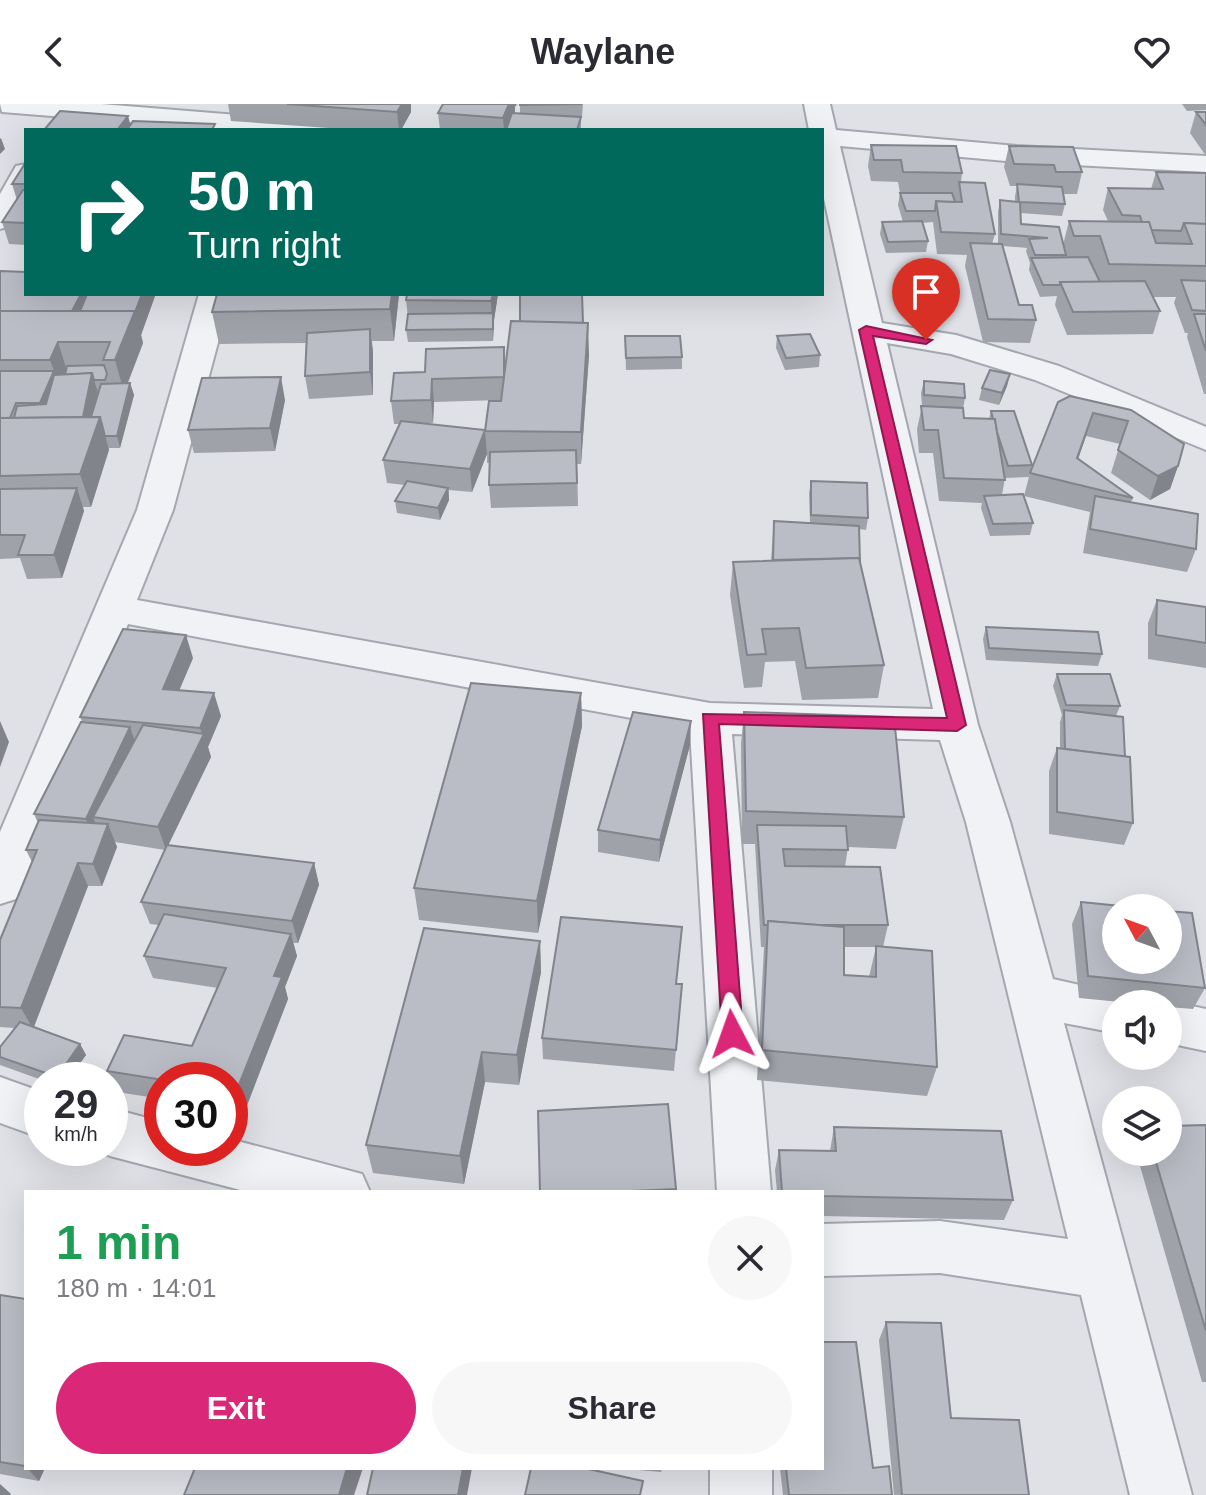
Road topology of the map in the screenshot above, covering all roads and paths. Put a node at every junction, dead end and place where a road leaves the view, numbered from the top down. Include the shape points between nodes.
1 (2, 104) edge
2 (57, 119) edge
3 (262, 127) edge
4 (283, 128) edge
5 (824, 145) edge
6 (1206, 164) edge
7 (24, 176) edge
8 (0, 220) edge
9 (214, 296) edge
10 (866, 330) junction
11 (1206, 440) edge
12 (115, 609) junction
13 (710, 718) junction
14 (957, 725) junction
15 (0, 886) edge
16 (1030, 995) junction
17 (1102, 1009) edge
18 (1182, 1025) edge
19 (1206, 1030) edge
20 (0, 1100) edge
21 (24, 1109) edge
22 (242, 1166) edge
23 (335, 1190) edge
24 (744, 1190) edge
25 (824, 1250) edge
26 (1103, 1271) junction
27 (741, 1470) edge
28 (741, 1495) edge
29 (1161, 1495) edge

1 - 2 street
2 - 3 street
3 - 4 street
5 - 6 street
5 - 10 street
7 - 8 street
9 - 12 street via 155,510
10 - 11 street via 956,345 1047,373
10 - 14 street
12 - 13 street
12 - 15 street
13 - 14 street
13 - 24 street
14 - 16 street via 988,822
16 - 17 street
16 - 26 street
18 - 19 street
20 - 21 street
22 - 23 street
25 - 26 street via 940,1247
26 - 29 street
27 - 28 street

